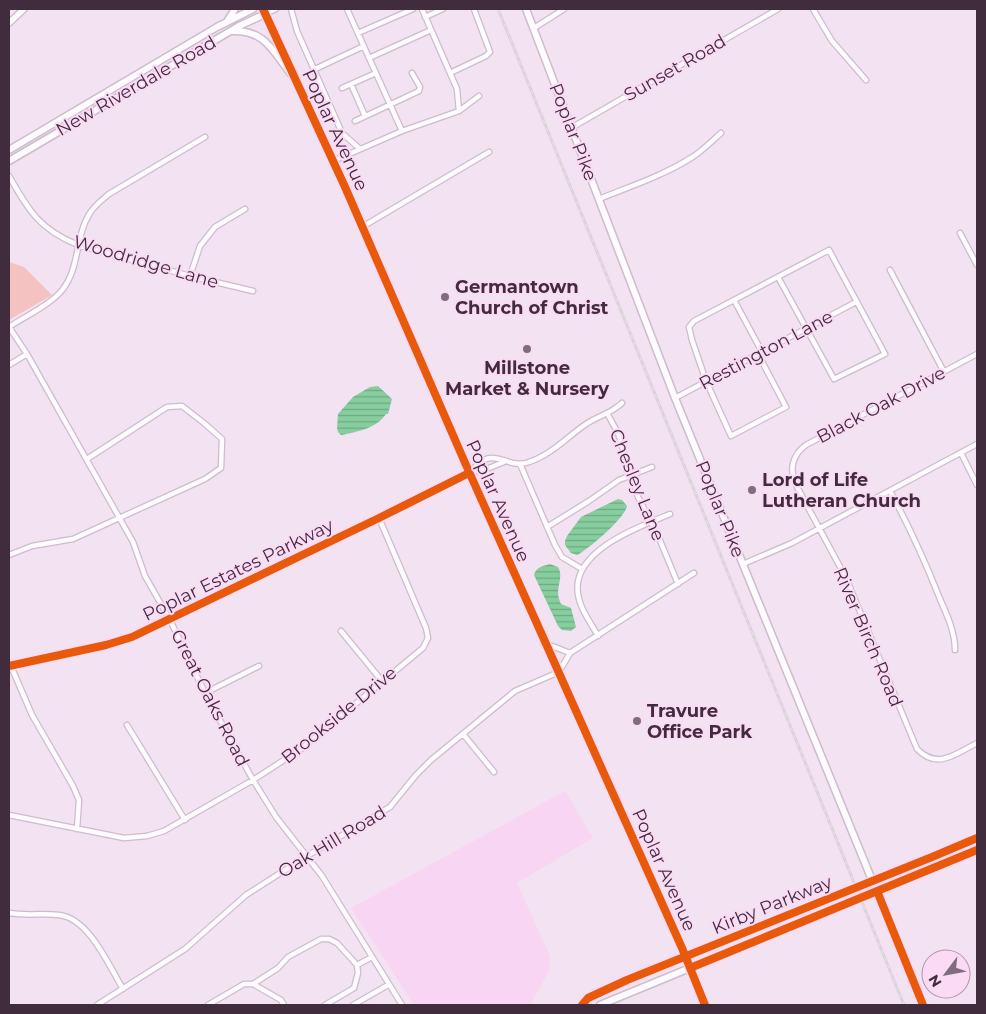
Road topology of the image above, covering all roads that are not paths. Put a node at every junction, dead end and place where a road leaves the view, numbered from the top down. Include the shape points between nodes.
1 (24, 9) edge
2 (236, 9) edge
3 (253, 9) edge
4 (276, 9) edge
5 (291, 9) edge
6 (348, 9) edge
7 (413, 9) edge
8 (422, 9) edge
9 (444, 9) edge
10 (474, 9) edge
11 (526, 9) edge
12 (564, 9) edge
13 (778, 9) edge
14 (813, 9) edge
15 (264, 11) edge
16 (425, 17) junction
17 (227, 22) junction
18 (9, 24) edge
19 (534, 28) junction
20 (231, 30) junction
21 (431, 30) junction
22 (358, 33) junction
23 (364, 46) junction
24 (369, 58) junction
25 (314, 70) junction
26 (376, 73) junction
27 (412, 73) dead end
28 (450, 73) junction
29 (866, 80) dead end
30 (296, 81) junction
31 (351, 84) junction
32 (342, 88) dead end
33 (479, 96) dead end
34 (390, 106) junction
35 (458, 111) junction
36 (365, 116) junction
37 (355, 121) dead end
38 (571, 128) junction
39 (402, 131) junction
40 (721, 133) dead end
41 (205, 137) dead end
42 (360, 149) junction
43 (9, 150) edge
44 (489, 152) dead end
45 (9, 161) edge
46 (333, 161) junction
47 (9, 176) edge
48 (599, 199) junction
49 (245, 209) dead end
50 (362, 227) junction
51 (960, 233) dead end
52 (78, 245) junction
53 (977, 265) edge
54 (890, 270) dead end
55 (190, 276) junction
56 (778, 276) junction
57 (253, 291) dead end
58 (734, 300) junction
59 (856, 302) junction
60 (9, 327) edge
61 (806, 328) junction
62 (760, 353) junction
63 (28, 354) junction
64 (977, 354) edge
65 (9, 366) edge
66 (944, 372) junction
67 (706, 381) junction
68 (675, 398) junction
69 (622, 403) dead end
70 (607, 413) junction
71 (977, 444) edge
72 (961, 454) junction
73 (87, 459) junction
74 (505, 462) junction
75 (520, 464) junction
76 (792, 464) joint
77 (652, 467) dead end
78 (469, 472) junction
79 (630, 475) junction
80 (977, 486) edge
81 (890, 490) junction
82 (670, 514) dead end
83 (379, 518) junction
84 (120, 519) junction
85 (650, 522) junction
86 (547, 527) junction
87 (820, 529) junction
88 (9, 555) edge
89 (743, 564) junction
90 (582, 568) junction
91 (694, 574) dead end
92 (678, 584) junction
93 (170, 620) junction
94 (341, 632) dead end
95 (598, 636) junction
96 (547, 644) junction
97 (955, 650) dead end
98 (570, 653) junction
99 (10, 666) edge
100 (259, 666) dead end
101 (559, 672) junction
102 (382, 681) junction
103 (205, 693) junction
104 (127, 725) dead end
105 (463, 734) junction
106 (977, 743) edge
107 (494, 772) dead end
108 (253, 780) junction
109 (9, 815) edge
110 (185, 820) junction
111 (77, 829) junction
112 (977, 838) edge
113 (977, 850) edge
114 (307, 856) junction
115 (872, 880) junction
116 (877, 891) junction
117 (9, 913) edge
118 (686, 956) junction
119 (372, 957) junction
120 (357, 966) junction
121 (690, 968) junction
122 (252, 984) junction
123 (388, 985) junction
124 (123, 989) junction
125 (97, 1005) edge
126 (208, 1005) edge
127 (284, 1005) edge
128 (325, 1005) edge
129 (353, 1005) edge
130 (402, 1005) edge
131 (582, 1005) edge
132 (600, 1005) edge
133 (705, 1005) edge
134 (923, 1005) edge

1 - 18 street
2 - 17 main road
3 - 17 main road, New Riverdale Road
4 - 15 street
5 - 25 street
6 - 22 street
7 - 22 street
8 - 16 street
9 - 16 street
10 - 28 street via 490,52
11 - 19 main road, Poplar Pike
12 - 19 street
13 - 38 street, Sunset Road
14 - 29 street via 832,41
15 - 20 main road, New Riverdale Road
15 - 30 main road, Poplar Avenue
16 - 21 street
17 - 43 main road, New Riverdale Road
19 - 38 main road, Poplar Pike
20 - 30 main road via 261,37
20 - 45 main road, New Riverdale Road
21 - 24 street
21 - 28 street
22 - 23 street
23 - 24 street
23 - 25 street
24 - 26 street
25 - 42 street via 342,134
26 - 31 street
26 - 34 street
27 - 34 street via 419,91
28 - 35 street via 458,89
30 - 46 main road, Poplar Avenue
31 - 32 street
31 - 36 street
33 - 35 street
34 - 36 street
34 - 39 street
35 - 39 street
36 - 37 street
38 - 48 main road, Poplar Pike
39 - 42 street
40 - 48 street via 696,155 677,166
41 - 52 street via 99,202 89,213
42 - 46 street
44 - 50 street
46 - 50 main road, Poplar Avenue
47 - 52 street, Woodridge Lane via 26,205 45,227
48 - 68 main road, Poplar Pike
49 - 55 street via 215,227 200,246
50 - 78 main road, Poplar Avenue
51 - 53 street
52 - 55 street, Woodridge Lane
52 - 60 street via 73,270 63,290
54 - 66 street
55 - 57 street, Woodridge Lane
56 - 58 street
56 - 59 street via 828,250
56 - 61 street
58 - 62 street
58 - 67 street via 691,323 689,332
59 - 61 street, Restington Lane
59 - 61 street via 885,354 834,379
60 - 63 street, Great Oaks Road
61 - 62 street, Restington Lane
62 - 67 street, Restington Lane
62 - 67 street via 786,407 731,436
63 - 65 street
63 - 73 street, Great Oaks Road
64 - 66 street, Black Oak Drive
66 - 76 street, Black Oak Drive via 806,445
67 - 68 street, Restington Lane
68 - 89 main road, Poplar Pike
69 - 70 street
70 - 75 street via 585,424 545,454
70 - 79 street, Chesley Lane via 618,433
71 - 72 street
72 - 80 street
72 - 81 street
73 - 84 street, Great Oaks Road
73 - 84 street via 167,407 182,406 222,439 222,465 219,469 205,479
74 - 75 street
74 - 78 street
74 - 78 street via 487,459
75 - 86 street
76 - 87 street, River Birch Road via 794,481
77 - 79 street
78 - 83 street, Poplar Estates Parkway
78 - 96 main road, Poplar Avenue
79 - 85 street, Chesley Lane
79 - 86 street
81 - 87 street
81 - 97 street via 930,573 952,628
82 - 85 street
83 - 93 street, Poplar Estates Parkway
83 - 102 street, Brookside Drive via 428,638 423,648
84 - 88 street via 73,540 32,546
84 - 93 street, Great Oaks Road via 133,542 145,576
85 - 90 street via 616,539
85 - 92 street, Chesley Lane
86 - 90 street via 562,557
87 - 89 street
87 - 106 street, River Birch Road via 850,589 917,749 927,758 937,760
89 - 115 main road, Poplar Pike
90 - 95 street via 578,595
91 - 92 street
92 - 95 street
93 - 99 street, Poplar Estates Parkway via 106,645
93 - 103 street, Great Oaks Road
94 - 102 street
95 - 98 street
96 - 98 street
96 - 101 main road, Poplar Avenue
98 - 101 street
99 - 111 street via 32,715 73,786 78,800
100 - 103 street
101 - 105 street, Oak Hill Road via 515,691
101 - 118 main road, Poplar Avenue
102 - 108 street, Brookside Drive via 301,749
103 - 108 street, Great Oaks Road
104 - 110 street
105 - 107 street
105 - 114 street, Oak Hill Road via 416,775 390,807
108 - 110 street, Brookside Drive
108 - 114 street, Great Oaks Road via 276,817
109 - 111 street, Brookside Drive
110 - 111 street, Brookside Drive via 147,836 124,838
112 - 115 main road, Kirby Parkway
113 - 116 main road, Kirby Parkway
114 - 119 street, Great Oaks Road
114 - 124 street, Oak Hill Road via 246,895 186,950
115 - 116 main road, Poplar Pike
115 - 118 main road, Kirby Parkway
116 - 121 main road, Kirby Parkway
116 - 134 main road, Poplar Pike
117 - 124 street via 61,915 79,923 91,936
118 - 121 main road, Poplar Avenue
118 - 131 main road, Kirby Parkway via 596,994
119 - 120 street
119 - 123 street, Great Oaks Road
120 - 122 street via 337,943 321,939
120 - 128 street via 354,988
121 - 132 main road, Kirby Parkway
121 - 133 main road, Poplar Avenue
122 - 126 street via 244,984
122 - 127 street via 281,1000
123 - 129 street
123 - 130 street, Great Oaks Road
124 - 125 street, Oak Hill Road

